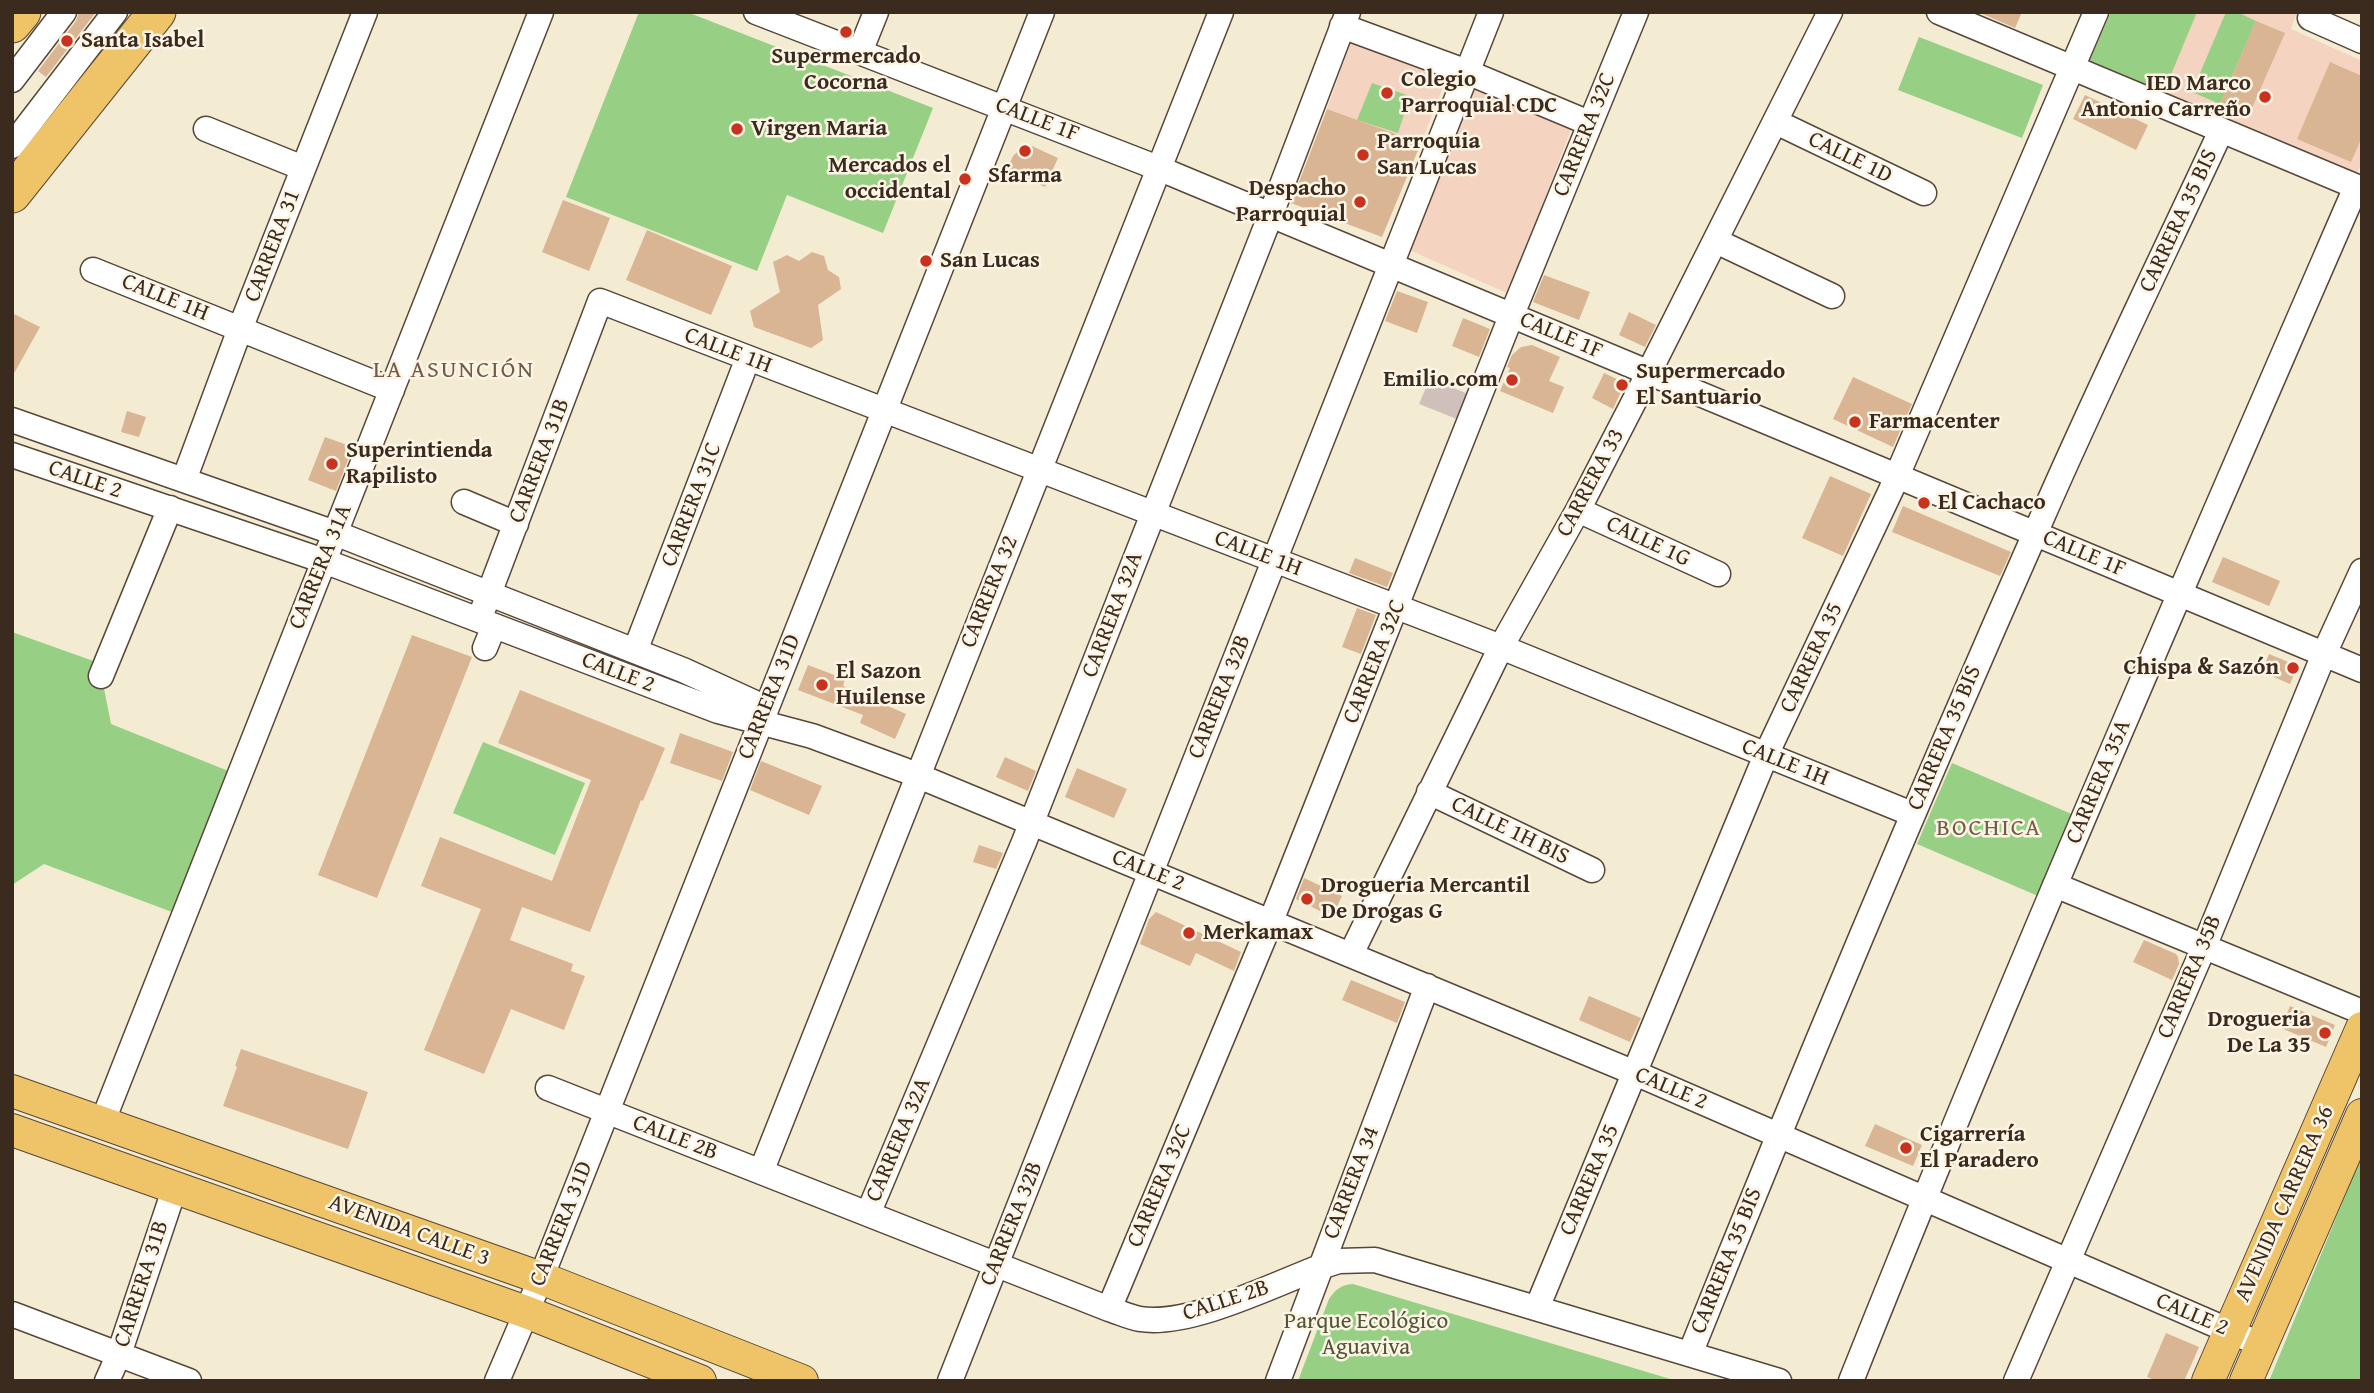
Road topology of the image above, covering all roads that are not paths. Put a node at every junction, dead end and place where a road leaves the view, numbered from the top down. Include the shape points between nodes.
1 (22, 12) edge
2 (64, 12) edge
3 (116, 12) edge
4 (157, 12) edge
5 (365, 12) edge
6 (541, 12) edge
7 (756, 12) edge
8 (876, 12) edge
9 (1042, 12) edge
10 (1221, 12) edge
11 (1491, 12) edge
12 (1636, 12) edge
13 (1830, 12) edge
14 (1939, 12) edge
15 (2096, 12) edge
16 (2311, 15) edge
17 (1345, 19) edge
18 (12, 24) edge
19 (2362, 41) edge
20 (860, 52) junction
21 (2072, 68) junction
22 (1467, 72) junction
23 (12, 80) edge
24 (1003, 107) junction
25 (1776, 122) junction
26 (1589, 123) junction
27 (206, 129) dead end
28 (2221, 131) junction
29 (12, 146) edge
30 (303, 168) junction
31 (1158, 168) junction
32 (2359, 188) edge
33 (1924, 193) dead end
34 (12, 194) edge
35 (1271, 214) junction
36 (1716, 241) junction
37 (1391, 265) junction
38 (93, 270) dead end
39 (1832, 296) dead end
40 (600, 301) joint
41 (1512, 315) junction
42 (240, 329) junction
43 (748, 358) junction
44 (1649, 372) junction
45 (392, 390) junction
46 (884, 410) junction
47 (12, 421) edge
48 (12, 455) edge
49 (1039, 470) junction
50 (1897, 476) junction
51 (184, 480) junction
52 (464, 502) dead end
53 (170, 508) junction
54 (1577, 510) junction
55 (1153, 513) junction
56 (516, 524) junction
57 (335, 533) junction
58 (2035, 533) junction
59 (1274, 560) junction
60 (324, 561) junction
61 (2362, 571) edge
62 (1718, 574) dead end
63 (489, 594) junction
64 (2179, 594) junction
65 (1396, 607) junction
66 (486, 631) junction
67 (1501, 647) junction
68 (635, 651) junction
69 (2324, 654) junction
70 (2362, 670) edge
71 (102, 676) dead end
72 (763, 715) junction
73 (1766, 755) junction
74 (917, 775) junction
75 (1429, 792) junction
76 (1912, 814) junction
77 (1031, 822) junction
78 (1592, 870) dead end
79 (1151, 872) junction
80 (2055, 886) junction
81 (1271, 921) junction
82 (2203, 947) junction
83 (1351, 954) junction
84 (1427, 986) junction
85 (2362, 1012) edge
86 (2362, 1028) edge
87 (1635, 1073) junction
88 (548, 1088) dead end
89 (12, 1091) edge
90 (607, 1111) junction
91 (2362, 1115) edge
92 (102, 1123) junction
93 (12, 1130) edge
94 (1777, 1135) junction
95 (761, 1172) junction
96 (175, 1187) junction
97 (1923, 1198) junction
98 (867, 1214) junction
99 (2067, 1261) junction
100 (996, 1265) junction
101 (1320, 1267) junction
102 (541, 1278) junction
103 (1536, 1308) junction
104 (1109, 1309) junction
105 (526, 1312) junction
106 (12, 1314) edge
107 (2230, 1331) junction
108 (2262, 1345) junction
109 (119, 1354) junction
110 (1690, 1354) junction
111 (107, 1381) edge
112 (189, 1381) edge
113 (498, 1381) edge
114 (700, 1381) edge
115 (802, 1381) edge
116 (950, 1381) edge
117 (1278, 1381) edge
118 (1779, 1381) edge
119 (1851, 1381) edge
120 (2016, 1381) edge
121 (2208, 1381) edge
122 (2246, 1381) edge

1 - 18 highway
2 - 23 street
3 - 29 street
4 - 34 highway
5 - 30 street, CARRERA 31
6 - 45 street, CARRERA 31A
7 - 20 street, CALLE 1F
8 - 20 street
9 - 24 street, CARRERA 31D
10 - 31 street, CARRERA 32
11 - 22 street, CARRERA 32B
12 - 26 street, CARRERA 32C
13 - 25 street, CARRERA 33
14 - 21 street
15 - 21 street, CARRERA 35
16 - 19 street
17 - 22 street
17 - 35 street, CARRERA 32A
20 - 24 street, CALLE 1F
21 - 28 street
21 - 50 street, CARRERA 35
22 - 26 street
22 - 37 street, CARRERA 32B
24 - 31 street, CALLE 1F
24 - 46 street, CARRERA 31D
25 - 33 street, CALLE 1D
25 - 36 street, CARRERA 33
26 - 41 street, CARRERA 32C
27 - 30 street
28 - 32 street
28 - 58 street, CARRERA 35 BIS
30 - 42 street, CARRERA 31
31 - 35 street, CALLE 1F
31 - 49 street, CARRERA 32
32 - 64 street, CARRERA 35A
35 - 37 street, CALLE 1F
35 - 55 street, CARRERA 32A
36 - 39 street
36 - 44 street, CARRERA 33
37 - 41 street, CALLE 1F
37 - 59 street, CARRERA 32B
38 - 42 street, CALLE 1H
40 - 43 street, CALLE 1H
40 - 56 street, CARRERA 31B
41 - 44 street, CALLE 1F
41 - 65 street, CARRERA 32C
42 - 45 street, CALLE 1H
42 - 51 street, CARRERA 31
43 - 46 street, CALLE 1H
43 - 68 street, CARRERA 31C
44 - 50 street, CALLE 1F
44 - 54 street, CARRERA 33
45 - 57 street, CARRERA 31A
46 - 49 street, CALLE 1H
46 - 72 street, CARRERA 31D
47 - 51 street, CALLE 2
48 - 53 street, CALLE 2
49 - 55 street, CALLE 1H
49 - 74 street, CARRERA 32
50 - 58 street, CALLE 1F
50 - 73 street, CARRERA 35
51 - 57 street, CALLE 2
52 - 56 street
53 - 60 street, CALLE 2
53 - 71 street
54 - 62 street, CALLE 1G
54 - 67 street, CARRERA 33
55 - 59 street, CALLE 1H
55 - 77 street, CARRERA 32A
56 - 63 street, CARRERA 31B
57 - 60 street, CARRERA 31A
57 - 63 street, CALLE 2
58 - 64 street, CALLE 1F
58 - 76 street, CARRERA 35 BIS
59 - 65 street, CALLE 1H
59 - 79 street, CARRERA 32B
60 - 66 street, CALLE 2
60 - 92 street, CARRERA 31A
61 - 69 street, CARRERA 35B
63 - 66 street, CARRERA 31B
63 - 68 street, CALLE 2
64 - 69 street, CALLE 1F
64 - 80 street, CARRERA 35A
65 - 67 street, CALLE 1H
65 - 81 street, CARRERA 32C
66 - 72 street, CALLE 2 via 718,711
67 - 73 street, CALLE 1H
67 - 75 street, CARRERA 33
68 - 72 street, CALLE 2
69 - 70 street, CALLE 1F
69 - 82 street, CARRERA 35B
72 - 74 street, CALLE 2
72 - 90 street, CARRERA 31D
73 - 76 street, CALLE 1H
73 - 87 street, CARRERA 35
74 - 77 street, CALLE 2
74 - 95 street, CARRERA 32
75 - 78 street, CALLE 1H BIS
75 - 83 street, CARRERA 33
76 - 94 street, CARRERA 35 BIS
77 - 79 street, CALLE 2
77 - 98 street, CARRERA 32A
79 - 81 street, CALLE 2
79 - 100 street, CARRERA 32B
80 - 82 street
80 - 97 street, CARRERA 35A
81 - 83 street, CALLE 2
81 - 104 street, CARRERA 32C
82 - 85 street
82 - 99 street, CARRERA 35B
83 - 84 street, CALLE 2
84 - 87 street, CALLE 2
84 - 101 street, CARRERA 34
86 - 107 main road, AVENIDA CARRERA 36
87 - 94 street, CALLE 2
87 - 103 street, CARRERA 35
88 - 90 street, CALLE 2B
89 - 92 main road, AVENIDA CALLE 3
90 - 95 street, CALLE 2B
90 - 102 street, CARRERA 31D
91 - 108 main road, AVENIDA CARRERA 36
92 - 102 main road, AVENIDA CALLE 3
93 - 96 main road, AVENIDA CALLE 3
94 - 97 street, CALLE 2
94 - 110 street, CARRERA 35 BIS
95 - 98 street, CALLE 2B
96 - 105 main road, AVENIDA CALLE 3
96 - 109 street, CARRERA 31B
97 - 99 street, CALLE 2
97 - 119 street, CARRERA 35A
98 - 100 street, CALLE 2B
99 - 107 street, CALLE 2
99 - 120 street, CARRERA 35B
100 - 104 street, CALLE 2B
100 - 116 street, CARRERA 32B
101 - 103 street, CALLE 2B via 1339,1261 1375,1260
101 - 104 street, CALLE 2B via 1202,1313 1141,1320
101 - 117 street, CARRERA 34
102 - 105 street, CARRERA 31D
102 - 115 main road, AVENIDA CALLE 3
103 - 110 street, CALLE 2B
105 - 113 street, CARRERA 31D
105 - 114 main road, AVENIDA CALLE 3
106 - 109 street
107 - 108 street, CALLE 2
107 - 121 main road, AVENIDA CARRERA 36
108 - 122 main road, AVENIDA CARRERA 36
109 - 111 street, CARRERA 31B
109 - 112 street
110 - 118 street, CALLE 2B

